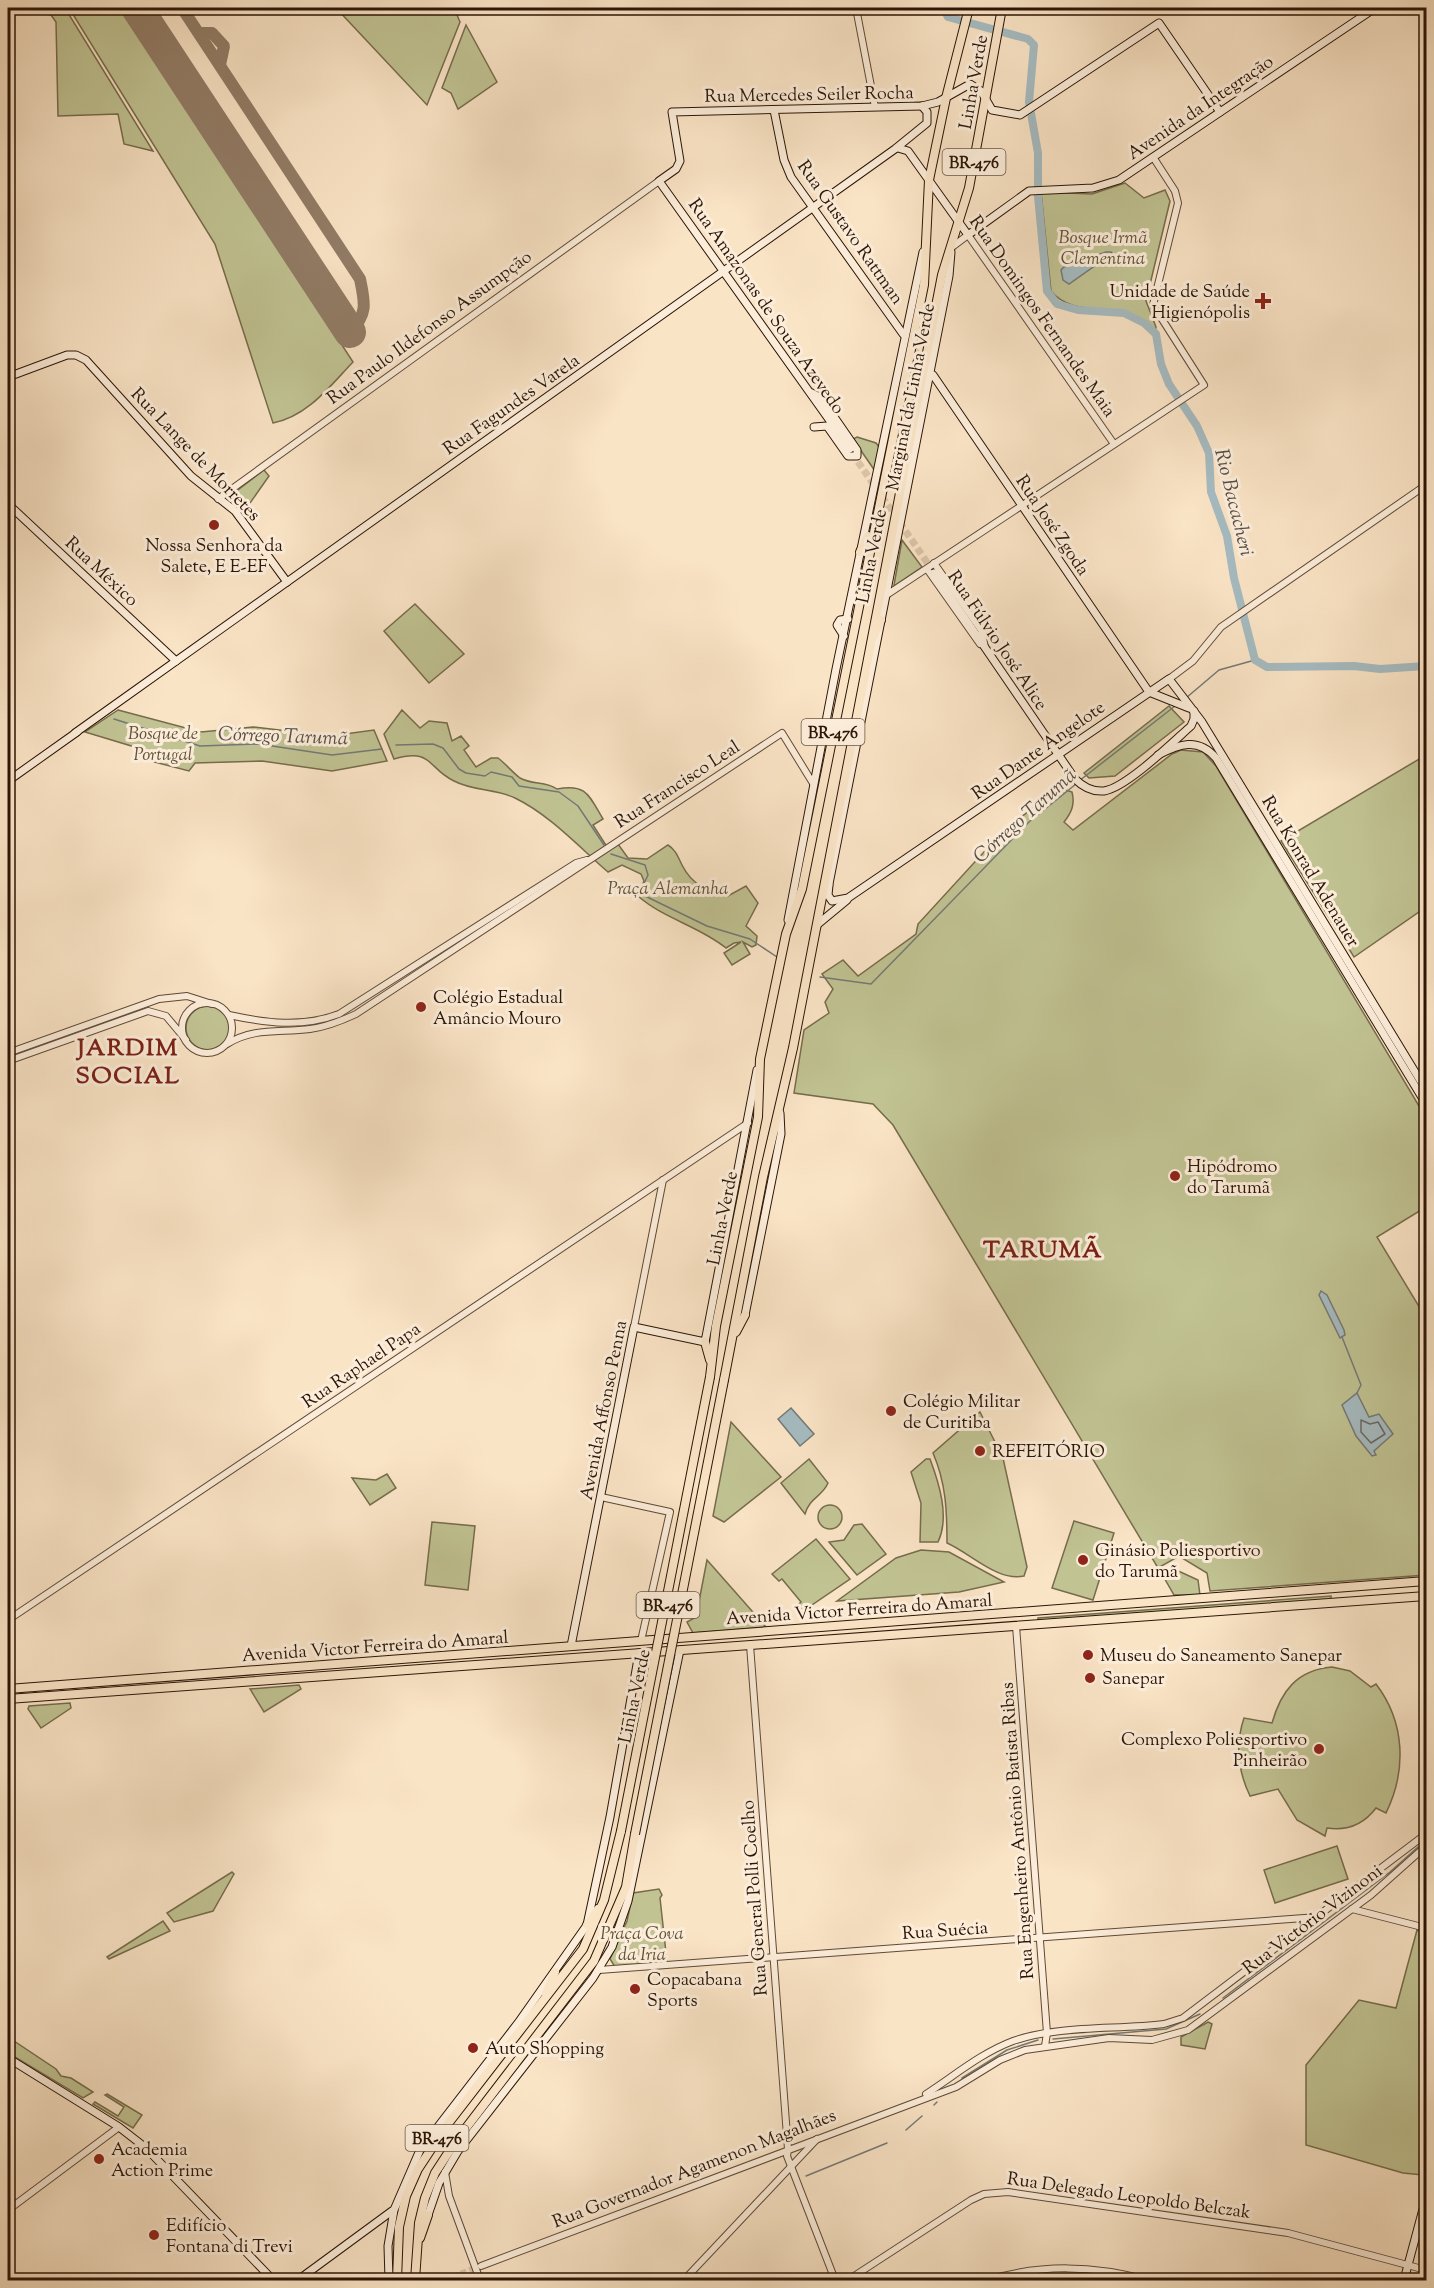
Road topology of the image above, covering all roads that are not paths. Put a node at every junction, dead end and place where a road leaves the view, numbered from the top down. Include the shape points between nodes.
1 (856, 8) edge
2 (1002, 8) edge
3 (1375, 8) edge
4 (968, 10) edge
5 (946, 98) junction
6 (986, 100) junction
7 (922, 106) junction
8 (875, 107) junction
9 (774, 110) junction
10 (1220, 112) junction
11 (896, 149) junction
12 (1153, 157) junction
13 (929, 180) junction
14 (659, 181) junction
15 (813, 208) junction
16 (928, 223) junction
17 (960, 223) junction
18 (968, 235) junction
19 (952, 247) junction
20 (724, 271) junction
21 (903, 334) tunnel mouth
22 (933, 375) dead end
23 (8, 377) edge
24 (810, 392) junction
25 (1114, 444) junction
26 (850, 449) tunnel mouth
27 (1426, 485) edge
28 (218, 499) junction
29 (8, 504) edge
30 (1022, 505) junction
31 (873, 527) junction
32 (860, 552) junction
33 (934, 563) junction
34 (927, 569) junction
35 (934, 573) tunnel mouth
36 (287, 582) junction
37 (885, 596) junction
38 (881, 620) junction
39 (986, 648) junction
40 (867, 650) junction
41 (176, 661) junction
42 (1169, 679) junction
43 (1149, 692) junction
44 (1178, 698) junction
45 (1193, 710) junction
46 (1057, 753) junction
47 (1158, 755) junction
48 (804, 767) junction
49 (817, 770) junction
50 (8, 781) edge
51 (814, 785) junction
52 (588, 860) junction
53 (829, 885) junction
54 (848, 898) junction
55 (818, 924) junction
56 (786, 934) junction
57 (813, 939) junction
58 (212, 1004) junction
59 (229, 1015) junction
60 (51, 1037) junction
61 (186, 1040) junction
62 (56, 1044) junction
63 (227, 1044) junction
64 (8, 1053) edge
65 (760, 1059) junction
66 (8, 1061) edge
67 (1426, 1090) edge
68 (1426, 1104) edge
69 (780, 1113) junction
70 (748, 1123) junction
71 (731, 1135) junction
72 (744, 1142) junction
73 (663, 1180) junction
74 (745, 1315) joint
75 (634, 1327) junction
76 (705, 1341) junction
77 (730, 1345) junction
78 (712, 1366) junction
79 (601, 1497) junction
80 (1426, 1581) edge
81 (1350, 1587) junction
82 (1332, 1589) junction
83 (1426, 1596) edge
84 (1351, 1601) junction
85 (1334, 1603) junction
86 (992, 1614) junction
87 (971, 1616) junction
88 (8, 1620) edge
89 (1016, 1626) junction
90 (991, 1628) junction
91 (972, 1629) junction
92 (641, 1641) junction
93 (750, 1645) junction
94 (571, 1646) junction
95 (680, 1650) junction
96 (639, 1653) junction
97 (8, 1689) edge
98 (8, 1699) edge
99 (1426, 1834) edge
100 (1426, 1846) edge
101 (604, 1900) junction
102 (1364, 1900) junction
103 (1352, 1909) junction
104 (1375, 1914) junction
105 (1318, 1917) junction
106 (1293, 1920) junction
107 (586, 1925) junction
108 (1426, 1928) edge
109 (1301, 1930) junction
110 (1040, 1939) junction
111 (774, 1958) junction
112 (599, 1970) junction
113 (555, 1972) junction
114 (541, 2004) junction
115 (1205, 2004) junction
116 (1212, 2014) junction
117 (1047, 2033) junction
118 (1045, 2046) junction
119 (8, 2058) edge
120 (918, 2100) junction
121 (119, 2127) junction
122 (819, 2136) junction
123 (788, 2149) junction
124 (792, 2166) junction
125 (444, 2172) junction
126 (435, 2194) junction
127 (449, 2196) junction
128 (1426, 2198) edge
129 (8, 2210) edge
130 (394, 2210) junction
131 (428, 2215) joint
132 (416, 2250) junction
133 (1408, 2265) junction
134 (482, 2266) tunnel mouth
135 (1426, 2270) edge
136 (273, 2280) edge
137 (298, 2280) edge
138 (389, 2280) edge
139 (397, 2280) edge
140 (416, 2280) edge
141 (480, 2280) edge
142 (684, 2280) edge
143 (835, 2280) edge
144 (848, 2280) edge
145 (987, 2280) edge
146 (1148, 2280) edge
147 (1404, 2280) edge

1 - 8 street
2 - 6 highway, Linha Verde / BR-476
3 - 10 main road, Avenida da Integração
4 - 5 highway, Linha Verde / BR-476
5 - 6 main road, Rua Mercedes Seiler Rocha via 970,84
5 - 7 main road, Rua Mercedes Seiler Rocha
5 - 13 highway, Linha Verde / BR-476
6 - 10 main road via 995,111 1018,115 1027,112 1159,22
6 - 17 highway, Linha Verde / BR-476
7 - 8 main road, Rua Mercedes Seiler Rocha
7 - 11 main road, Rua Fagundes Varela via 927,112 927,123
8 - 9 main road, Rua Mercedes Seiler Rocha
9 - 14 main road, Rua Mercedes Seiler Rocha via 672,112 680,161 676,169
9 - 15 main road, Rua Gustavo Rattman via 786,166
10 - 12 main road, Avenida da Integração
11 - 13 main road, Rua Domingos Fernandes Maia via 906,149
11 - 15 main road, Rua Fagundes Varela
12 - 18 main road, Avenida da Integração via 1101,187 1029,191
12 - 25 street via 1178,198 1153,297 1154,310 1204,385
13 - 16 highway, Linha Verde / BR-476
13 - 17 main road, Rua Domingos Fernandes Maia
14 - 20 main road, Rua Amazonas de Souza Azevedo
14 - 28 street, Rua Paulo Ildefonso Assumpção
15 - 20 main road, Rua Fagundes Varela
15 - 21 main road, Rua Gustavo Rattman
16 - 31 highway, Linha Verde / BR-476 via 924,285
16 - 32 main road, Marginal da Linha Verde
17 - 18 main road, Rua Domingos Fernandes Maia
17 - 19 highway, Linha Verde / BR-476
18 - 19 street
18 - 25 street, Rua Domingos Fernandes Maia
19 - 37 main road, Marginal da Linha Verde
19 - 40 highway, Linha Verde / BR-476 via 942,275
20 - 24 main road, Rua Amazonas de Souza Azevedo
20 - 36 main road, Rua Fagundes Varela
22 - 30 main road, Rua José Zgoda
23 - 28 main road, Rua Lange de Morretes via 61,356 76,355 90,364 191,476
24 - 24 main road via 821,398 857,450 857,456 848,456 826,426 814,427 821,418
24 - 26 main road, Rua Amazonas de Souza Azevedo
25 - 30 street
27 - 42 street, Rua Dante Angelote via 1235,617 1212,636 1188,666
28 - 36 main road, Rua Lange de Morretes via 236,511
29 - 41 main road, Rua México
30 - 33 street
30 - 43 main road, Rua José Zgoda
31 - 32 highway
31 - 56 highway, Linha Verde / BR-476 via 804,882
32 - 49 main road, Marginal da Linha Verde
33 - 34 street
33 - 39 street via 981,630
34 - 37 street
34 - 39 street via 973,637
35 - 39 main road, Rua Fúlvio José Alice
36 - 41 main road, Rua Fagundes Varela
37 - 38 main road, Marginal da Linha Verde
38 - 40 highway
38 - 53 main road, Marginal da Linha Verde
39 - 46 main road, Rua Fúlvio José Alice
40 - 57 highway, Linha Verde / BR-476
41 - 50 main road, Rua Fagundes Varela
42 - 43 main road, Rua Dante Angelote
42 - 44 main road, Rua Konrad Adenauer
43 - 44 main road
43 - 46 main road, Rua Dante Angelote
44 - 45 main road, Rua Konrad Adenauer
45 - 47 main road via 1191,726
45 - 67 main road, Rua Konrad Adenauer
46 - 47 main road, Rua Fúlvio José Alice via 1080,785 1094,790 1109,790 1120,784
46 - 54 main road, Rua Dante Angelote
47 - 68 main road, Rua Konrad Adenauer via 1192,744 1209,750 1216,758
48 - 49 street
48 - 51 street
48 - 52 street, Rua Francisco Leal via 782,733
49 - 51 main road, Marginal da Linha Verde
51 - 56 main road, Marginal da Linha Verde
52 - 59 street via 576,863 339,1014 311,1022 277,1023
52 - 63 street via 350,1017 313,1029 250,1032
53 - 54 main road via 830,900
53 - 55 main road, Marginal da Linha Verde
54 - 55 main road, Rua Dante Angelote
55 - 57 main road, Marginal da Linha Verde
56 - 65 highway, Linha Verde / BR-476
57 - 69 highway, Linha Verde / BR-476
58 - 59 street
58 - 60 street via 192,997 166,997
58 - 61 street via 197,1006 185,1017
59 - 63 street via 232,1029
60 - 62 street
60 - 64 street
61 - 62 street via 170,1019 152,1011
61 - 63 street via 204,1053
62 - 66 street
65 - 70 main road, Linha Verde
65 - 78 highway, Linha Verde / BR-476 via 758,1117
69 - 74 main road, Linha Verde via 781,1134
69 - 77 highway, Linha Verde / BR-476 via 763,1177
70 - 71 street, Rua Raphael Papa
70 - 72 main road, Linha Verde
71 - 72 street via 742,1136
71 - 73 street, Rua Raphael Papa
72 - 76 main road, Linha Verde
73 - 75 street, Avenida Affonso Penna
73 - 88 street, Rua Raphael Papa
74 - 77 highway
75 - 76 main road
75 - 79 main road, Avenida Affonso Penna
76 - 78 highway
77 - 132 highway, Linha Verde / BR-476, bridge via 626,1887 606,1938 587,1972 441,2162 424,2198
78 - 101 highway, Linha Verde / BR-476, bridge
79 - 92 street, Linha Verde via 670,1512
79 - 94 main road, Avenida Affonso Penna
80 - 81 highway, Avenida Victor Ferreira do Amaral
81 - 82 highway, Avenida Victor Ferreira do Amaral
81 - 84 highway via 1346,1594
82 - 85 highway via 1337,1596
82 - 86 highway, Avenida Victor Ferreira do Amaral
83 - 84 highway, Avenida Victor Ferreira do Amaral
84 - 85 highway, Avenida Victor Ferreira do Amaral
85 - 89 highway, Avenida Victor Ferreira do Amaral
86 - 87 highway, Avenida Victor Ferreira do Amaral
86 - 90 highway via 987,1620
87 - 91 highway via 976,1623
87 - 92 highway, Avenida Victor Ferreira do Amaral
89 - 90 highway, Avenida Victor Ferreira do Amaral
89 - 110 street, Rua Engenheiro Antônio Batista Ribas
90 - 91 highway, Avenida Victor Ferreira do Amaral
91 - 93 highway, Avenida Victor Ferreira do Amaral
92 - 94 highway, Avenida Victor Ferreira do Amaral
93 - 95 highway, Avenida Victor Ferreira do Amaral
93 - 111 street, Rua General Polli Coelho
94 - 97 highway, Avenida Victor Ferreira do Amaral
95 - 96 highway, Avenida Victor Ferreira do Amaral
95 - 112 main road, Linha Verde via 628,1901 617,1936
96 - 98 highway, Avenida Victor Ferreira do Amaral
96 - 107 main road, Linha Verde
99 - 105 street, Rua Victório Vizinoni
100 - 102 street, Rua Victório Vizinoni
101 - 107 highway
101 - 114 highway, Linha Verde / BR-476 via 583,1949
102 - 103 street, Rua Victório Vizinoni
102 - 104 street
103 - 104 street
103 - 116 street, Rua Victório Vizinoni
104 - 108 street
105 - 106 street, Rua Suécia
105 - 109 street, Rua Victório Vizinoni
106 - 109 street
106 - 110 street, Rua Suécia
107 - 113 main road, Linha Verde
109 - 115 street, Rua Victório Vizinoni
110 - 111 street, Rua Suécia
110 - 117 street, Rua Engenheiro Antônio Batista Ribas
111 - 112 street, Rua Suécia
111 - 123 street, Rua General Polli Coelho
112 - 125 main road, Linha Verde
113 - 114 highway
113 - 130 main road, Linha Verde via 425,2140
114 - 139 highway, Linha Verde / BR-476 via 418,2169 399,2227
115 - 116 street
115 - 117 street, Rua Governador Agamenon Magalhães via 1164,2024
116 - 118 street, Rua Governador Agamenon Magalhães via 1188,2030 1160,2039 1109,2038
117 - 118 street, Rua Engenheiro Antônio Batista Ribas
117 - 120 street, Rua Governador Agamenon Magalhães via 995,2049
118 - 120 street, Rua Governador Agamenon Magalhães via 1008,2056 957,2087
119 - 121 main road
120 - 122 street, Rua Governador Agamenon Magalhães
121 - 129 street
121 - 136 main road via 160,2161
122 - 123 street, Rua Governador Agamenon Magalhães
122 - 124 street
123 - 124 street, Rua General Polli Coelho via 793,2157
123 - 134 street, Rua Governador Agamenon Magalhães
124 - 142 street
124 - 143 street, Rua General Polli Coelho
125 - 126 main road, Linha Verde
125 - 127 street
126 - 127 street via 444,2192
126 - 131 main road, Linha Verde
127 - 141 street
128 - 133 main road
130 - 137 main road
130 - 138 main road, Linha Verde via 388,2246
131 - 132 highway
132 - 140 highway, Linha Verde / BR-476
133 - 135 street, Rua Delegado Leopoldo Belczak
133 - 144 street, Rua Delegado Leopoldo Belczak via 1288,2233 1008,2192 971,2200
133 - 147 main road
145 - 146 street via 1070,2267

